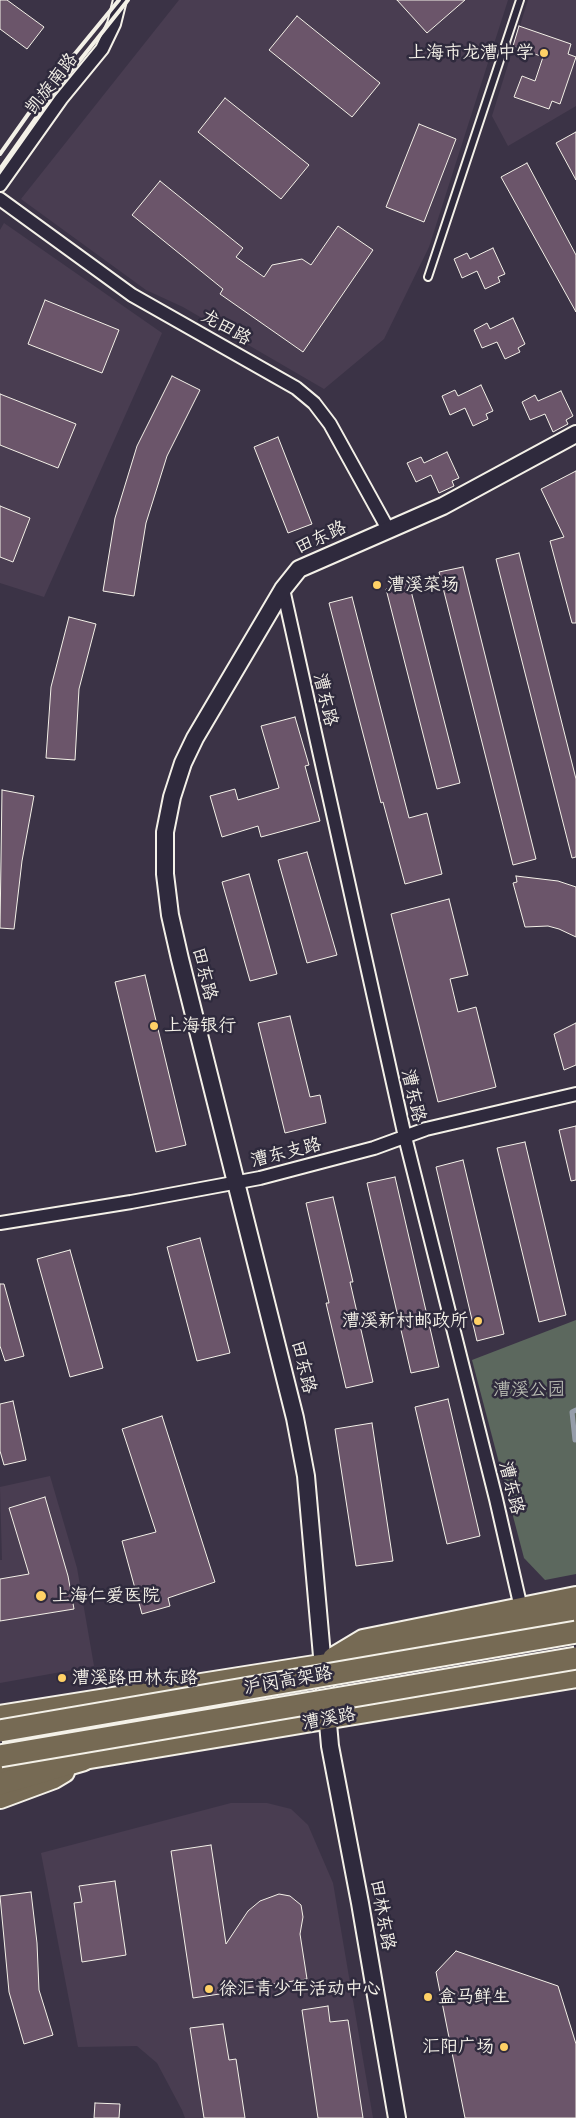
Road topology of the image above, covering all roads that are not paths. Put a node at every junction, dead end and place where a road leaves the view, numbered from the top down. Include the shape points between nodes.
1 (120, 0) edge
2 (520, 0) edge
3 (0, 185) edge
4 (0, 200) edge
5 (428, 278) dead end
6 (576, 434) edge
7 (388, 529) junction
8 (283, 589) junction
9 (576, 1094) edge
10 (404, 1137) junction
11 (237, 1183) junction
12 (0, 1223) edge
13 (576, 1597) edge
14 (521, 1608) junction
15 (576, 1618) edge
16 (576, 1623) edge
17 (576, 1632) edge
18 (576, 1658) edge
19 (322, 1665) junction
20 (372, 1667) junction
21 (576, 1676) edge
22 (0, 1716) edge
23 (327, 1719) junction
24 (0, 1731) edge
25 (0, 1756) edge
26 (83, 1760) junction
27 (0, 1771) edge
28 (0, 1784) edge
29 (0, 1798) edge
30 (397, 2118) edge

1 - 3 street, 凯旋南路 via 112,30 102,49 61,99
2 - 5 lane
4 - 7 street, 龙田路 via 132,295 296,388 314,403 330,424
6 - 7 street, 田东路 via 443,506
7 - 8 street, 田东路 via 308,563 290,577
8 - 10 street, 漕东路
8 - 11 street, 田东路 via 195,738 172,797 166,832 165,874 170,915
9 - 10 street, 漕东支路
10 - 11 street, 漕东支路
10 - 14 street, 漕东路
11 - 12 street, 漕东支路
11 - 19 street, 田东路 via 295,1418 306,1476
13 - 14 main road
14 - 19 main road via 363,1640
15 - 19 main road
16 - 20 highway, bridge
17 - 20 highway, 沪闵高架路, bridge
18 - 25 highway, 沪闵高架路, bridge
19 - 22 main road
19 - 23 street, 田东路
20 - 24 highway, 沪闵高架路, bridge
21 - 23 main road, 漕溪路
23 - 26 main road, 漕溪路
23 - 30 street, 田林东路
26 - 27 main road, 漕溪路
26 - 28 highway
26 - 29 main road, 漕溪路 via 54,1778

